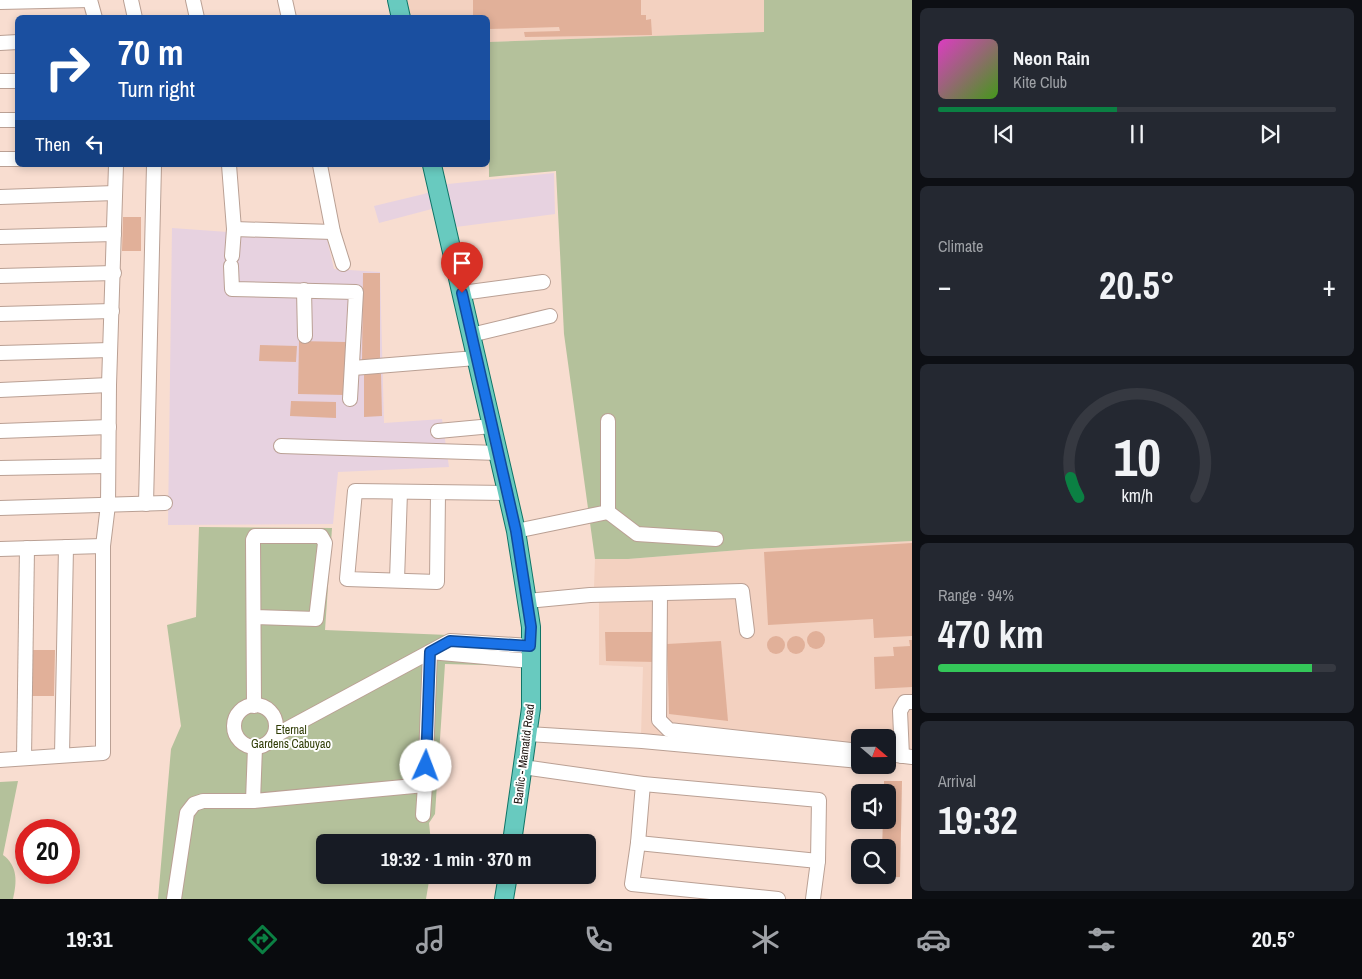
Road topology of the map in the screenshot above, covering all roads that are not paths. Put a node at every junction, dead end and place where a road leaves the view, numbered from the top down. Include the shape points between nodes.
1 (90, 0) edge
2 (130, 0) edge
3 (193, 0) edge
4 (285, 0) edge
5 (397, 0) edge
6 (0, 2) edge
7 (94, 15) edge
8 (134, 15) edge
9 (196, 15) edge
10 (288, 15) edge
11 (400, 15) edge
12 (0, 42) edge
13 (15, 42) edge
14 (0, 81) edge
15 (15, 81) edge
16 (0, 120) edge
17 (15, 120) edge
18 (0, 159) edge
19 (15, 159) edge
20 (116, 167) edge
21 (154, 167) edge
22 (229, 167) edge
23 (320, 167) edge
24 (432, 167) edge
25 (115, 193) junction
26 (0, 197) edge
27 (234, 229) junction
28 (333, 232) junction
29 (114, 234) junction
30 (0, 237) edge
31 (343, 264) dead end
32 (114, 273) junction
33 (0, 276) edge
34 (543, 282) dead end
35 (304, 290) junction
36 (462, 293) junction
37 (112, 311) junction
38 (0, 314) edge
39 (550, 316) dead end
40 (471, 335) junction
41 (304, 336) dead end
42 (110, 350) junction
43 (0, 353) edge
44 (476, 358) junction
45 (353, 368) junction
46 (109, 385) junction
47 (0, 390) edge
48 (350, 399) dead end
49 (608, 421) dead end
50 (492, 426) junction
51 (109, 427) junction
52 (438, 430) dead end
53 (0, 431) edge
54 (281, 446) dead end
55 (498, 453) junction
56 (108, 466) junction
57 (0, 468) edge
58 (400, 492) junction
59 (438, 493) junction
60 (507, 493) junction
61 (165, 503) dead end
62 (146, 504) junction
63 (108, 505) junction
64 (0, 508) edge
65 (608, 512) junction
66 (516, 531) junction
67 (716, 539) dead end
68 (103, 546) junction
69 (66, 547) junction
70 (0, 548) edge
71 (26, 548) junction
72 (397, 580) junction
73 (660, 594) junction
74 (527, 601) junction
75 (254, 617) junction
76 (747, 631) dead end
77 (430, 652) junction
78 (530, 653) junction
79 (912, 702) edge
80 (254, 706) junction
81 (528, 734) junction
82 (274, 736) junction
83 (255, 747) junction
84 (851, 750) edge
85 (62, 755) junction
86 (896, 756) edge
87 (24, 758) junction
88 (0, 760) edge
89 (851, 760) edge
90 (909, 760) edge
91 (896, 762) edge
92 (523, 767) junction
93 (425, 784) junction
94 (643, 784) junction
95 (253, 801) junction
96 (423, 815) dead end
97 (513, 834) edge
98 (638, 843) junction
99 (818, 861) junction
100 (506, 884) edge
101 (174, 899) edge
102 (504, 899) edge
103 (778, 899) edge
104 (813, 899) edge

1 - 6 street
1 - 7 street
2 - 8 street
3 - 9 street
4 - 10 street
5 - 11 main road
12 - 13 street
14 - 15 street
16 - 17 street
18 - 19 street
20 - 25 street
21 - 62 street
22 - 27 street
23 - 28 street
24 - 36 main road, Banlic - Mamatid Road
25 - 26 street
25 - 29 street
27 - 28 street
27 - 35 street via 232,289
28 - 31 street
29 - 30 street
29 - 32 street
32 - 33 street
32 - 37 street
34 - 36 street
35 - 41 street
35 - 45 street via 356,292
36 - 40 main road, Banlic - Mamatid Road
37 - 38 street
37 - 42 street
39 - 40 street
40 - 44 main road, Banlic - Mamatid Road
42 - 43 street
42 - 46 street
44 - 45 street
44 - 50 main road, Banlic - Mamatid Road
45 - 48 street
46 - 47 street
46 - 51 street
49 - 65 street
50 - 52 street
50 - 55 main road, Banlic - Mamatid Road
51 - 53 street
51 - 56 street
54 - 55 street
55 - 60 main road, Banlic - Mamatid Road
56 - 57 street
56 - 63 street
58 - 59 street
58 - 72 street
58 - 72 street via 354,491 347,579
59 - 60 street
59 - 72 street via 437,582
60 - 66 main road, Banlic - Mamatid Road
61 - 62 street
62 - 63 street
63 - 64 street
63 - 68 street
65 - 66 street
65 - 67 street via 637,534
66 - 74 main road, Banlic - Mamatid Road
68 - 69 street
68 - 85 street via 103,753
69 - 71 street
69 - 85 street
70 - 71 street
71 - 87 street
73 - 74 street via 590,595
73 - 76 street via 742,591
73 - 84 street via 658,720 669,730
74 - 78 main road, Banlic - Mamatid Road
75 - 75 street via 316,619 325,543 321,536 255,536 252,544
75 - 80 street
77 - 78 street
77 - 82 street
77 - 93 street
78 - 81 main road, Banlic - Mamatid Road
79 - 90 street via 905,702 900,711
80 - 82 street via 264,708 272,715 276,725
80 - 83 street via 240,712 235,726 240,740
81 - 89 street
81 - 92 main road, Banlic - Mamatid Road
82 - 83 street via 266,744
83 - 95 street
85 - 87 street
86 - 90 street
87 - 88 street
90 - 91 street
92 - 94 street
92 - 97 main road, Banlic - Mamatid Road
93 - 95 street
93 - 96 street
94 - 98 street
94 - 99 street via 819,800
95 - 101 street via 203,801 194,804 187,813
98 - 99 street
98 - 103 street via 632,884
99 - 104 street
100 - 102 main road

